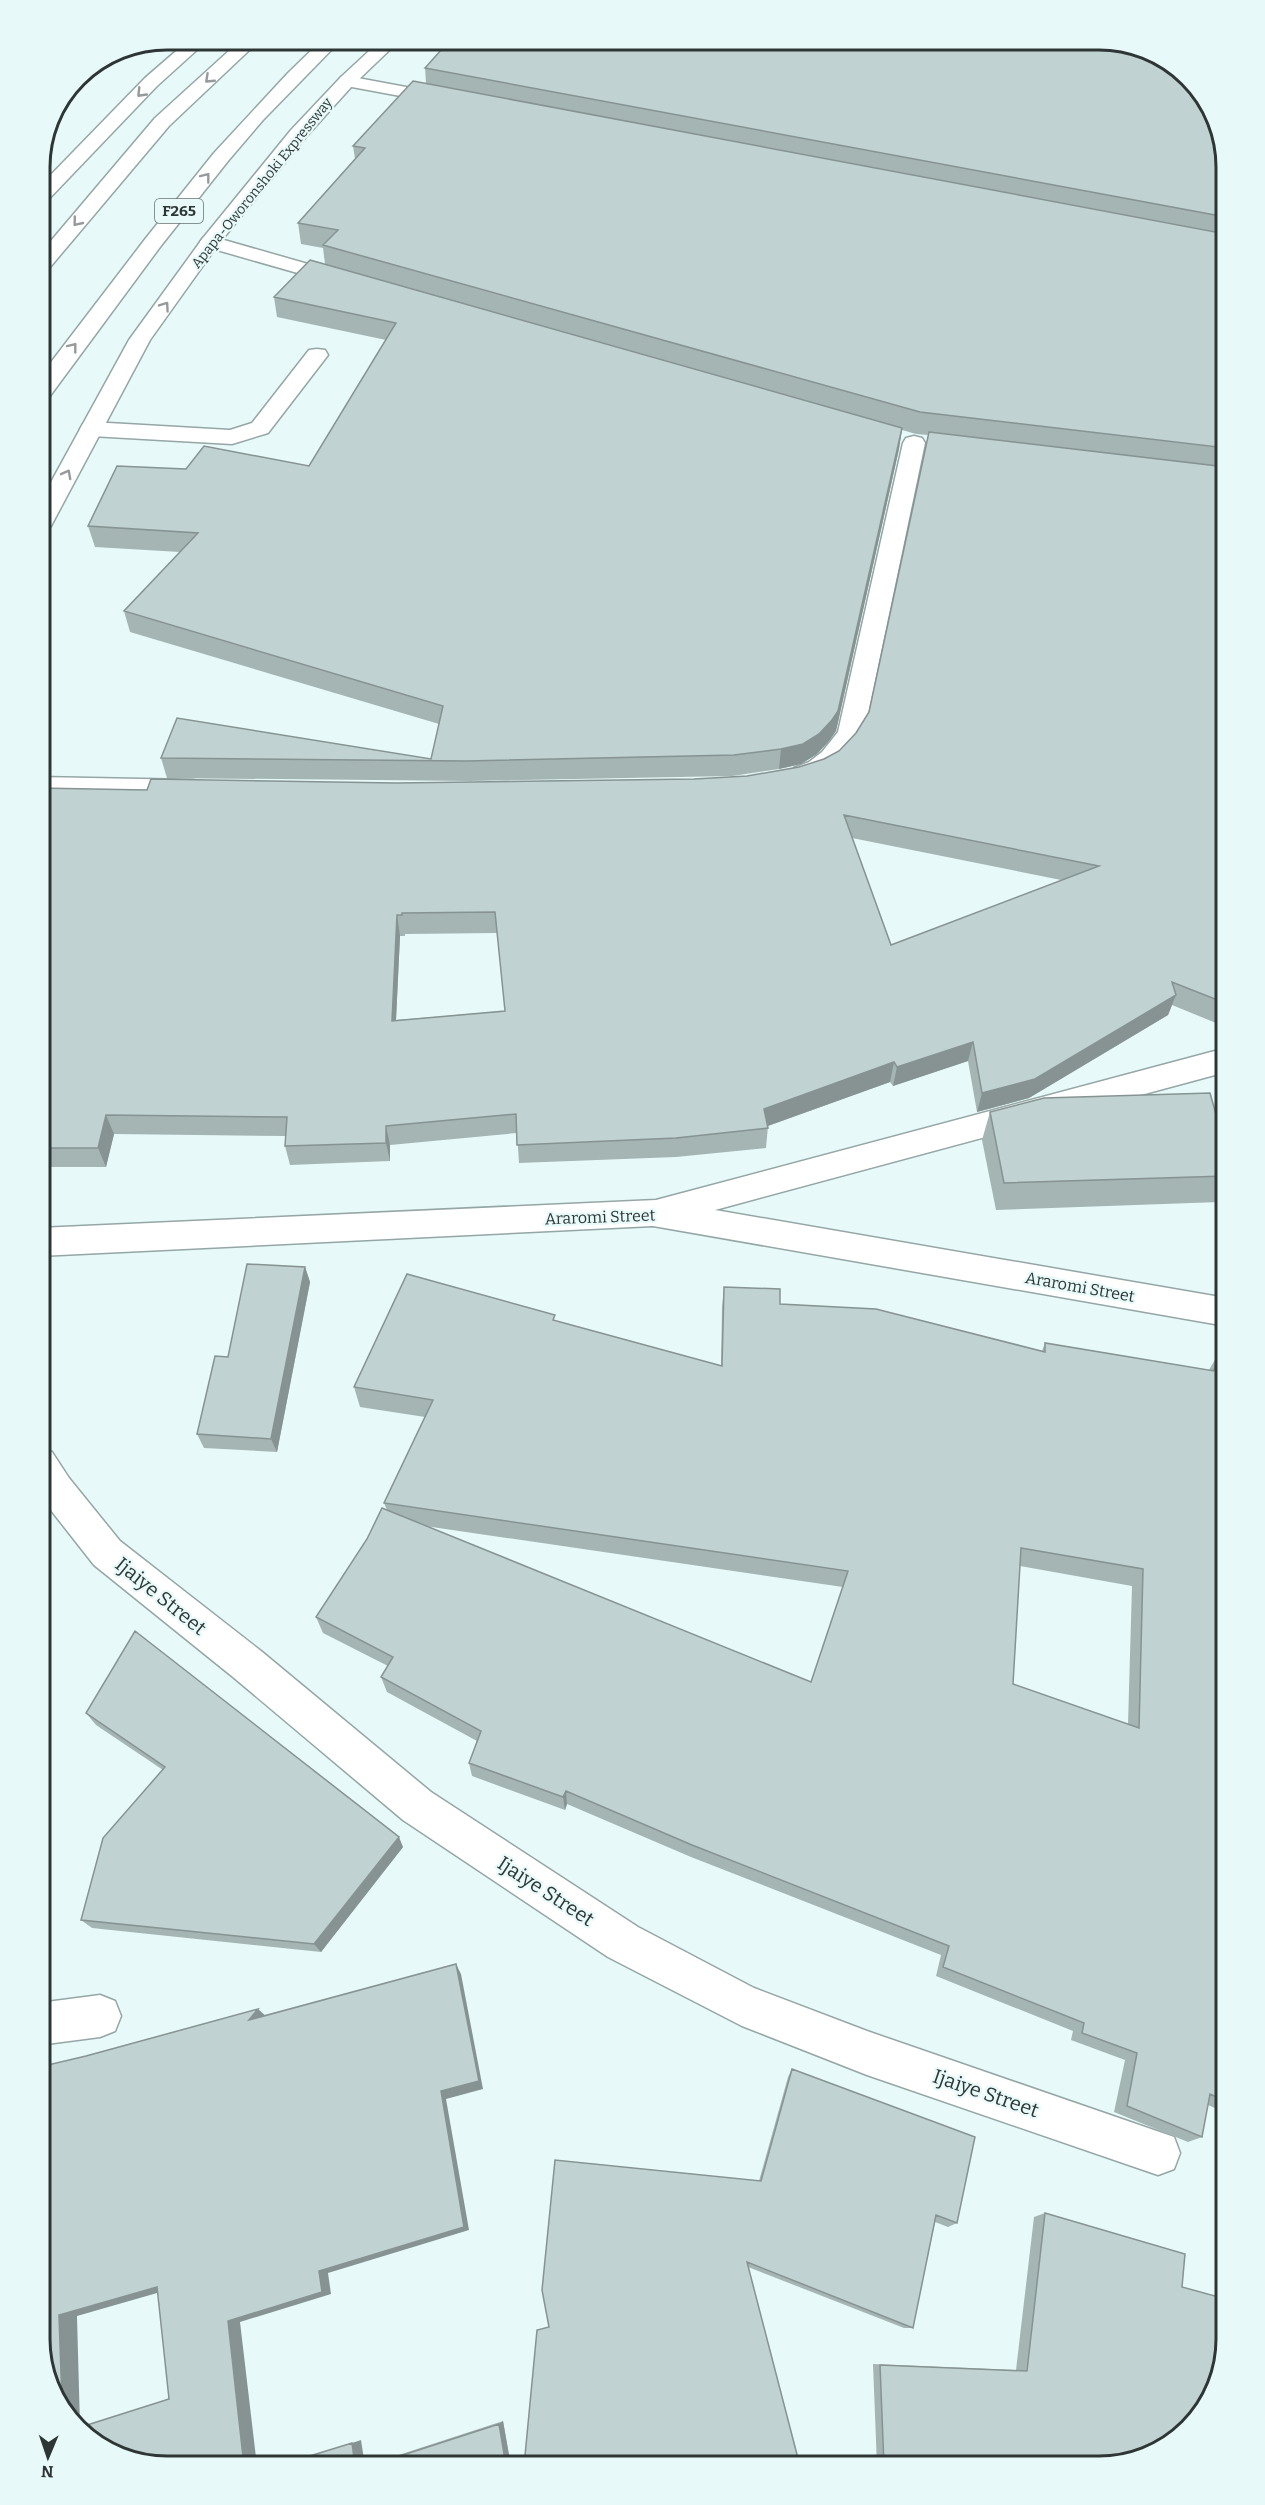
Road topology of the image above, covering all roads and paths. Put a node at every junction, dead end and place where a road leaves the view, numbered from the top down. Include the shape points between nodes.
1 (187, 50) edge
2 (240, 50) edge
3 (322, 50) edge
4 (380, 50) edge
5 (347, 81) junction
6 (464, 103) edge
7 (50, 187) edge
8 (210, 242) junction
9 (50, 255) edge
10 (358, 284) edge
11 (316, 355) dead end
12 (50, 378) edge
13 (91, 429) junction
14 (914, 442) dead end
15 (50, 505) edge
16 (779, 780) edge
17 (50, 786) edge
18 (214, 790) edge
19 (1216, 1063) edge
20 (653, 1213) junction
21 (50, 1241) edge
22 (1216, 1310) edge
23 (50, 1480) edge
24 (100, 2016) dead end
25 (50, 2023) edge
26 (1158, 2152) edge

1 -> 7 main road via 151,82
2 -> 9 main road via 162,122
12 -> 3 main road, F265 via 210,172
4 - 5 main road, Apapa-Oworonshoki Expressway
5 - 6 main road
5 - 8 main road, Apapa-Oworonshoki Expressway
8 - 10 main road
13 -> 8 main road, Apapa-Oworonshoki Expressway via 140,340
11 - 13 main road via 260,428 232,437
15 -> 13 main road, Apapa-Oworonshoki Expressway
14 - 16 main road via 851,733 839,752 812,773
17 - 18 main road
19 - 20 main road
20 - 21 main road, Araromi Street
20 - 22 main road, Araromi Street
23 - 26 main road, Ijaiye Street via 107,1553 417,1806 623,1942 742,2005 867,2053
24 - 25 main road

